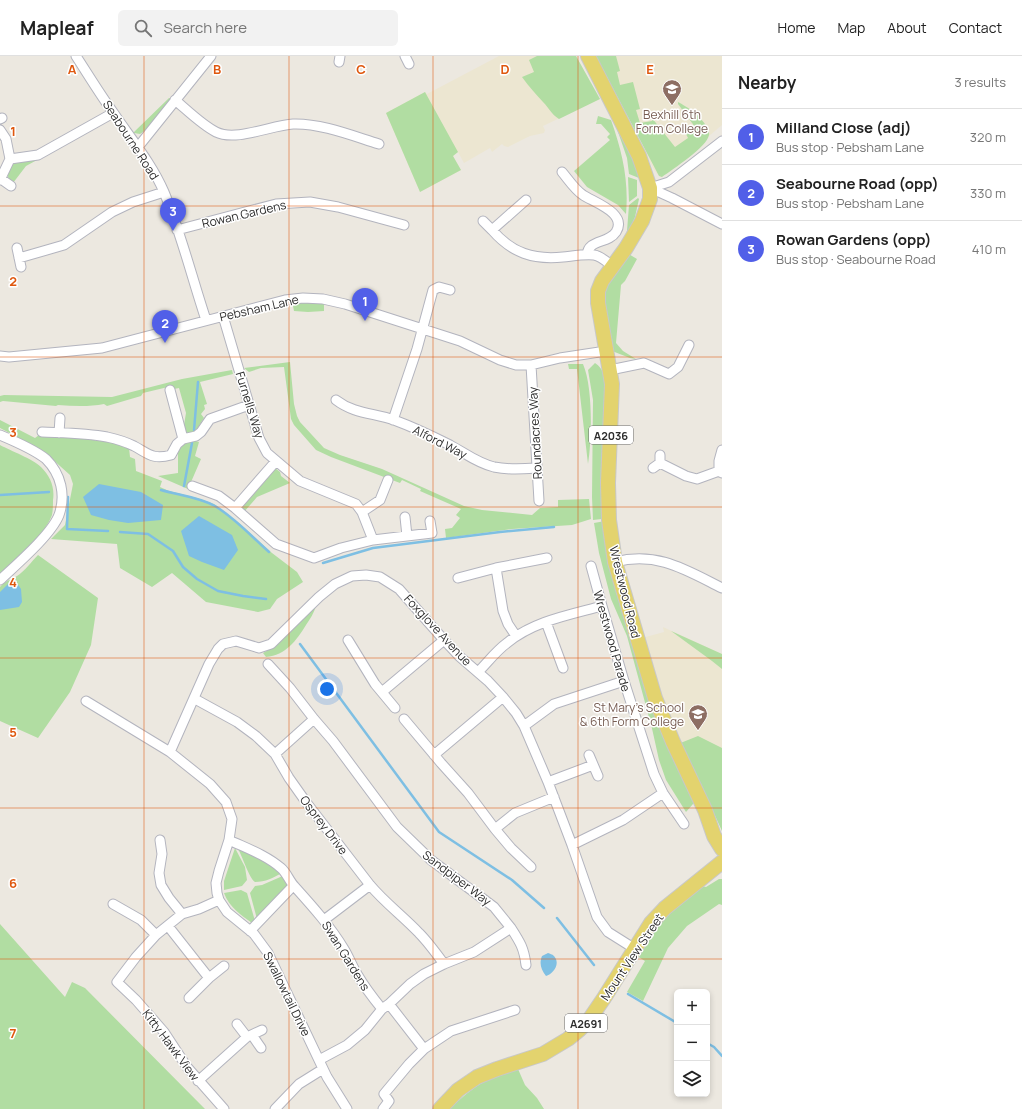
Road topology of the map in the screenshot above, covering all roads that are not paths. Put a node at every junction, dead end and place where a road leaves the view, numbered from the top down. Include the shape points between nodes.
1 (76, 56) edge
2 (210, 56) edge
3 (588, 56) edge
4 (175, 100) junction
5 (113, 113) junction
6 (0, 130) edge
7 (722, 141) edge
8 (379, 144) dead end
9 (138, 147) junction
10 (10, 159) junction
11 (562, 172) dead end
12 (0, 179) edge
13 (11, 186) dead end
14 (650, 188) junction
15 (164, 192) junction
16 (526, 200) dead end
17 (483, 220) dead end
18 (722, 224) edge
19 (404, 225) dead end
20 (177, 230) junction
21 (492, 230) junction
22 (17, 248) dead end
23 (587, 255) junction
24 (612, 266) junction
25 (450, 290) dead end
26 (223, 316) junction
27 (206, 320) junction
28 (423, 329) junction
29 (689, 345) dead end
30 (606, 351) junction
31 (0, 356) edge
32 (531, 365) junction
33 (610, 370) junction
34 (170, 390) dead end
35 (336, 400) dead end
36 (249, 405) junction
37 (344, 406) junction
38 (339, 415) dead end
39 (60, 418) dead end
40 (393, 420) junction
41 (42, 432) dead end
42 (60, 433) junction
43 (0, 435) edge
44 (183, 439) junction
45 (722, 450) edge
46 (276, 461) junction
47 (658, 462) dead end
48 (537, 468) junction
49 (721, 472) edge
50 (388, 480) dead end
51 (192, 486) dead end
52 (539, 501) dead end
53 (235, 508) junction
54 (362, 512) junction
55 (405, 517) dead end
56 (430, 521) dead end
57 (407, 536) junction
58 (373, 540) junction
59 (547, 558) dead end
60 (615, 562) junction
61 (592, 566) dead end
62 (496, 568) junction
63 (458, 578) dead end
64 (0, 580) edge
65 (722, 588) edge
66 (602, 606) junction
67 (546, 622) junction
68 (516, 636) junction
69 (348, 640) dead end
70 (444, 640) junction
71 (268, 664) dead end
72 (563, 668) dead end
73 (478, 672) junction
74 (624, 681) junction
75 (382, 692) junction
76 (504, 697) junction
77 (195, 699) junction
78 (86, 701) dead end
79 (395, 708) dead end
80 (314, 719) junction
81 (404, 719) dead end
82 (524, 726) junction
83 (170, 752) junction
84 (275, 754) junction
85 (434, 755) junction
86 (589, 755) dead end
87 (593, 765) junction
88 (598, 776) dead end
89 (548, 782) junction
90 (662, 793) junction
91 (554, 797) junction
92 (684, 824) dead end
93 (495, 829) junction
94 (160, 840) dead end
95 (229, 840) junction
96 (572, 845) junction
97 (722, 849) edge
98 (722, 862) edge
99 (531, 867) dead end
100 (370, 885) junction
101 (293, 886) junction
102 (219, 900) junction
103 (113, 904) dead end
104 (182, 914) junction
105 (324, 920) junction
106 (168, 926) junction
107 (511, 928) junction
108 (250, 931) junction
109 (156, 935) junction
110 (635, 950) junction
111 (444, 964) junction
112 (526, 965) dead end
113 (224, 966) dead end
114 (209, 978) junction
115 (190, 998) dead end
116 (385, 1006) junction
117 (515, 1010) dead end
118 (237, 1024) dead end
119 (262, 1030) dead end
120 (249, 1036) junction
121 (261, 1048) dead end
122 (424, 1049) junction
123 (319, 1060) junction
124 (323, 1069) junction
125 (198, 1081) junction
126 (224, 1109) edge
127 (275, 1109) edge
128 (347, 1109) edge
129 (383, 1109) edge
130 (440, 1109) edge

1 - 5 street, Seabourne Road
2 - 4 street
3 - 14 main road, A2036 via 639,156
4 - 8 street via 217,133 245,134 299,124 369,137
4 - 9 street
5 - 9 street, Seabourne Road
5 - 10 street via 38,155
6 - 10 street via 6,139
7 - 14 street via 669,182
9 - 15 street, Seabourne Road
10 - 12 street
11 - 23 street via 582,195 608,208 618,220 616,233 611,238 592,244 587,250
12 - 13 street
14 - 18 street
14 - 24 main road, Wrestwood Road / A2036 via 650,199 642,221
15 - 20 street, Seabourne Road
15 - 22 street via 112,212 64,244 20,262
16 - 21 street
17 - 21 street
19 - 20 street, Rowan Gardens via 338,207 304,202 276,204
20 - 27 street, Seabourne Road
21 - 23 street via 508,246 520,253 538,258
23 - 24 street via 601,258
24 - 30 main road, Wrestwood Road / A2036 via 598,291
25 - 28 street via 439,287 434,290
26 - 27 street, Pebsham Lane
26 - 28 street, Pebsham Lane via 285,300 323,299
26 - 36 street, Furnells Way
27 - 31 street, Pebsham Lane via 102,348
28 - 32 street, Pebsham Lane via 500,360 516,365
28 - 40 street
29 - 33 street via 678,367 669,374 644,363
30 - 32 street, Pebsham Lane
30 - 33 main road, Wrestwood Road / A2036
32 - 48 street, Roundacres Way
33 - 60 main road, Wrestwood Road / A2036 via 612,384 608,483 609,520
34 - 44 street
35 - 37 street, Alford Way
36 - 44 street via 210,419 196,436
36 - 46 street, Furnells Way via 263,446
37 - 38 street
37 - 40 street, Alford Way
39 - 42 street
40 - 48 street, Alford Way via 476,461 494,467 512,470
41 - 42 street
42 - 44 street via 109,437 161,458 171,455
43 - 64 street via 45,459 60,479 62,502 59,515 52,526
45 - 49 street via 719,461
46 - 53 street
46 - 54 street, Furnells Way via 300,481 356,504
47 - 49 street via 697,479
48 - 52 street, Roundacres Way
50 - 54 street via 380,500
51 - 53 street via 219,496
53 - 58 street via 276,544 314,558
54 - 58 street
55 - 57 street
56 - 57 street via 432,533
57 - 58 street
59 - 62 street
60 - 65 street via 633,558 658,560 675,565
60 - 97 main road, Wrestwood Road / A2036 via 655,698 714,836
61 - 66 street, Wrestwood Parade
62 - 63 street
62 - 68 street via 503,611
66 - 67 street
66 - 74 street, Wrestwood Parade
67 - 68 street via 528,628
67 - 72 street
68 - 73 street
69 - 75 street
70 - 73 street, Foxglove Avenue
70 - 75 street
70 - 77 street, Foxglove Avenue via 400,589 380,577 352,576 335,584 318,597 270,644 260,648 236,641 223,644 209,664
71 - 80 street, Sandpiper Way
73 - 76 street, Foxglove Avenue
74 - 82 street via 554,704
74 - 90 street, Wrestwood Parade
75 - 79 street
76 - 82 street, Foxglove Avenue
76 - 85 street
77 - 83 street, Foxglove Avenue
77 - 84 street, Osprey Drive via 237,722
78 - 83 street
80 - 84 street
80 - 107 street, Sandpiper Way via 397,827 431,860 494,906
81 - 85 street
82 - 89 street, Foxglove Avenue
83 - 95 street via 210,784 226,802 232,819
84 - 100 street, Osprey Drive via 306,802
85 - 93 street via 468,793
86 - 87 street
87 - 88 street
87 - 89 street
89 - 91 street, Foxglove Avenue
90 - 92 street, Wrestwood Parade
90 - 96 street via 622,820
91 - 93 street via 515,813
91 - 96 street, Foxglove Avenue
93 - 99 street
94 - 104 street via 161,885
95 - 101 street, Swan Gardens via 280,867
95 - 102 street via 216,883
96 - 110 street, Foxglove Avenue via 597,917 608,932
98 - 110 main road, Mount View Street / A2691 via 665,908
100 - 105 street
100 - 111 street, Osprey Drive via 419,933
101 - 105 street, Swan Gardens
101 - 108 street
102 - 104 street
102 - 108 street, Swallowtail Drive via 227,912
103 - 109 street via 141,920
104 - 106 street
105 - 116 street, Swan Gardens via 368,991
106 - 109 street
106 - 114 street
107 - 111 street via 474,952
107 - 112 street, Sandpiper Way via 522,944
108 - 123 street, Swallowtail Drive via 268,953
109 - 125 street, Kitty Hawk View via 118,982 164,1032
110 - 130 main road, Mount View Street / A2691 via 589,1020 568,1040 543,1054 477,1077 458,1090
111 - 116 street via 424,974
113 - 114 street
114 - 115 street
116 - 122 street, Swan Gardens
116 - 123 street via 359,1035
117 - 122 street via 452,1031
118 - 120 street
119 - 120 street
120 - 121 street
120 - 125 street
122 - 129 street via 384,1094 389,1101
123 - 124 street, Swallowtail Drive
124 - 127 street via 298,1084
124 - 128 street, Swallowtail Drive
125 - 126 street, Kitty Hawk View

